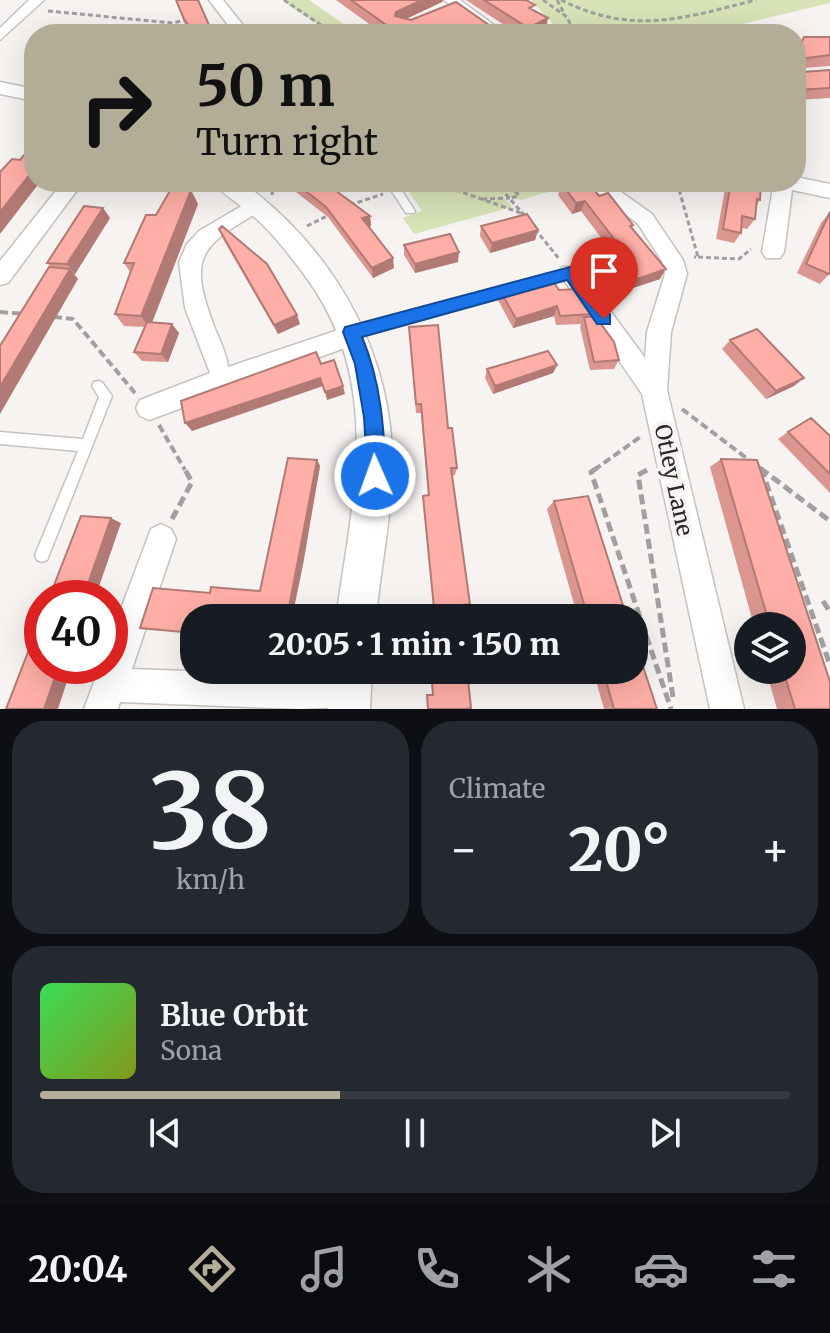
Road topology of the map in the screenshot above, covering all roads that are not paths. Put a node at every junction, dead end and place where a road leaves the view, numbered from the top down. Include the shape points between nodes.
1 (451, 4) edge
2 (219, 5) edge
3 (35, 6) edge
4 (10, 7) dead end
5 (235, 24) edge
6 (483, 24) edge
7 (0, 36) edge
8 (0, 88) edge
9 (24, 93) edge
10 (806, 186) edge
11 (830, 191) edge
12 (65, 192) edge
13 (236, 192) edge
14 (241, 192) edge
15 (398, 192) edge
16 (608, 192) edge
17 (784, 192) edge
18 (410, 211) dead end
19 (775, 246) road end
20 (3, 266) edge
21 (570, 273) joint
22 (352, 334) junction
23 (217, 365) dead end
24 (98, 386) dead end
25 (654, 390) junction
26 (149, 408) road end
27 (0, 438) edge
28 (87, 446) junction
29 (161, 539) road end
30 (42, 555) dead end
31 (358, 604) edge
32 (350, 691) edge
33 (105, 697) edge
34 (727, 709) edge

1 - 6 street
2 - 5 street
3 - 4 street
3 - 7 street
8 - 9 street
10 - 11 street
12 - 20 street
13 - 23 street via 214,230 193,252 189,285
14 - 22 street via 333,294
15 - 18 lane
16 - 25 street via 645,219 676,274 659,332
17 - 19 street
21 - 22 lane
21 - 25 street, Otley Lane
22 - 26 street
22 - 31 street via 374,417 375,476
24 - 28 lane via 106,396
25 - 34 street, Otley Lane
27 - 28 lane
28 - 30 lane
29 - 33 street
32 - 33 street

